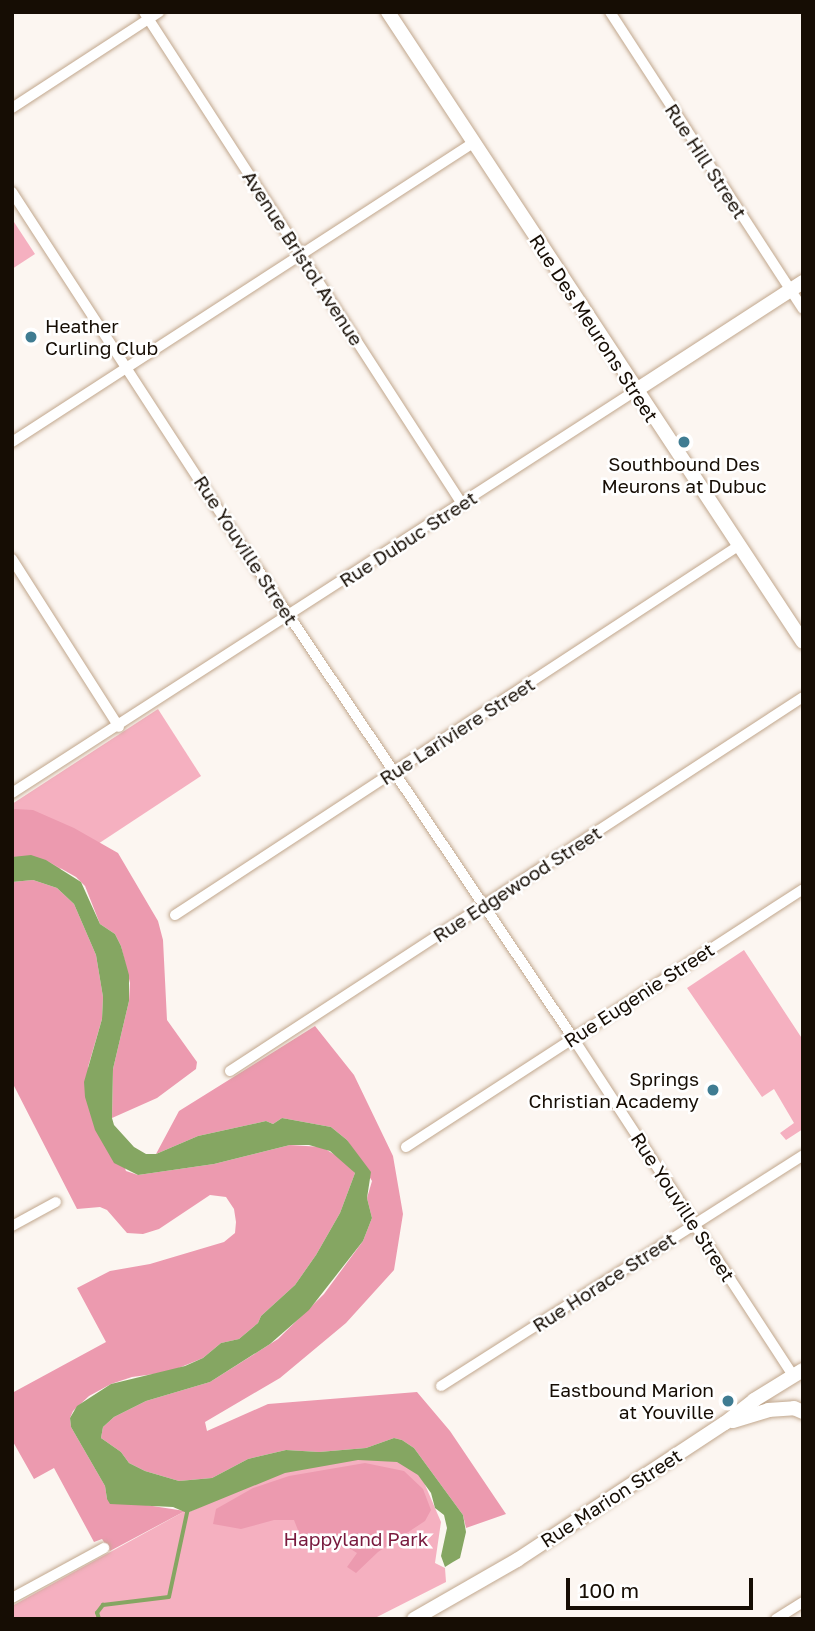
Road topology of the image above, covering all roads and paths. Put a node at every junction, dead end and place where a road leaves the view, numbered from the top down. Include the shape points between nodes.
1 (159, 12) edge
2 (610, 12) edge
3 (393, 14) edge
4 (146, 16) edge
5 (12, 108) edge
6 (473, 143) junction
7 (12, 192) edge
8 (301, 254) junction
9 (797, 286) edge
10 (803, 309) edge
11 (128, 368) junction
12 (635, 391) junction
13 (12, 442) edge
14 (463, 504) junction
15 (738, 546) junction
16 (12, 559) edge
17 (290, 617) junction
18 (803, 642) edge
19 (803, 696) edge
20 (119, 727) junction
21 (395, 772) junction
22 (12, 793) edge
23 (803, 889) edge
24 (484, 906) junction
25 (175, 915) dead end
26 (573, 1038) junction
27 (230, 1071) dead end
28 (406, 1147) dead end
29 (803, 1155) edge
30 (56, 1202) dead end
31 (695, 1224) junction
32 (12, 1226) edge
33 (798, 1373) edge
34 (441, 1386) dead end
35 (803, 1412) edge
36 (725, 1423) junction
37 (104, 1548) dead end
38 (12, 1598) edge
39 (803, 1602) edge
40 (414, 1619) edge
41 (776, 1619) edge

1 - 4 street
2 - 9 street, Rue Hill Street
3 - 6 street, Rue Des Meurons Street
4 - 5 street
4 - 8 street, Avenue Bristol Avenue
6 - 8 street
6 - 12 street, Rue Des Meurons Street
7 - 11 street, Rue Youville Street
8 - 11 street
8 - 14 street, Avenue Bristol Avenue
9 - 10 street, Rue Hill Street
9 - 12 street, Rue Dubuc Street
11 - 13 street
11 - 17 street, Rue Youville Street
12 - 14 street, Rue Dubuc Street
12 - 15 street, Rue Des Meurons Street
14 - 17 street, Rue Dubuc Street
15 - 18 street, Rue Des Meurons Street
15 - 21 street, Rue Lariviere Street
16 - 20 street
17 - 20 street, Rue Dubuc Street
17 - 21 street, Rue Youville Street
19 - 24 street, Rue Edgewood Street
20 - 22 street, Rue Dubuc Street
21 - 24 street, Rue Youville Street
21 - 25 street, Rue Lariviere Street
23 - 26 street, Rue Eugenie Street
24 - 26 street, Rue Youville Street
24 - 27 street, Rue Edgewood Street
26 - 28 street, Rue Eugenie Street
26 - 31 street, Rue Youville Street
29 - 31 street, Rue Horace Street
30 - 32 street
31 - 33 street, Rue Youville Street
31 - 34 street, Rue Horace Street
33 - 36 street, Rue Marion Street
35 - 36 street via 768,1410
36 - 40 street, Rue Marion Street via 517,1560
37 - 38 street
39 - 41 street

